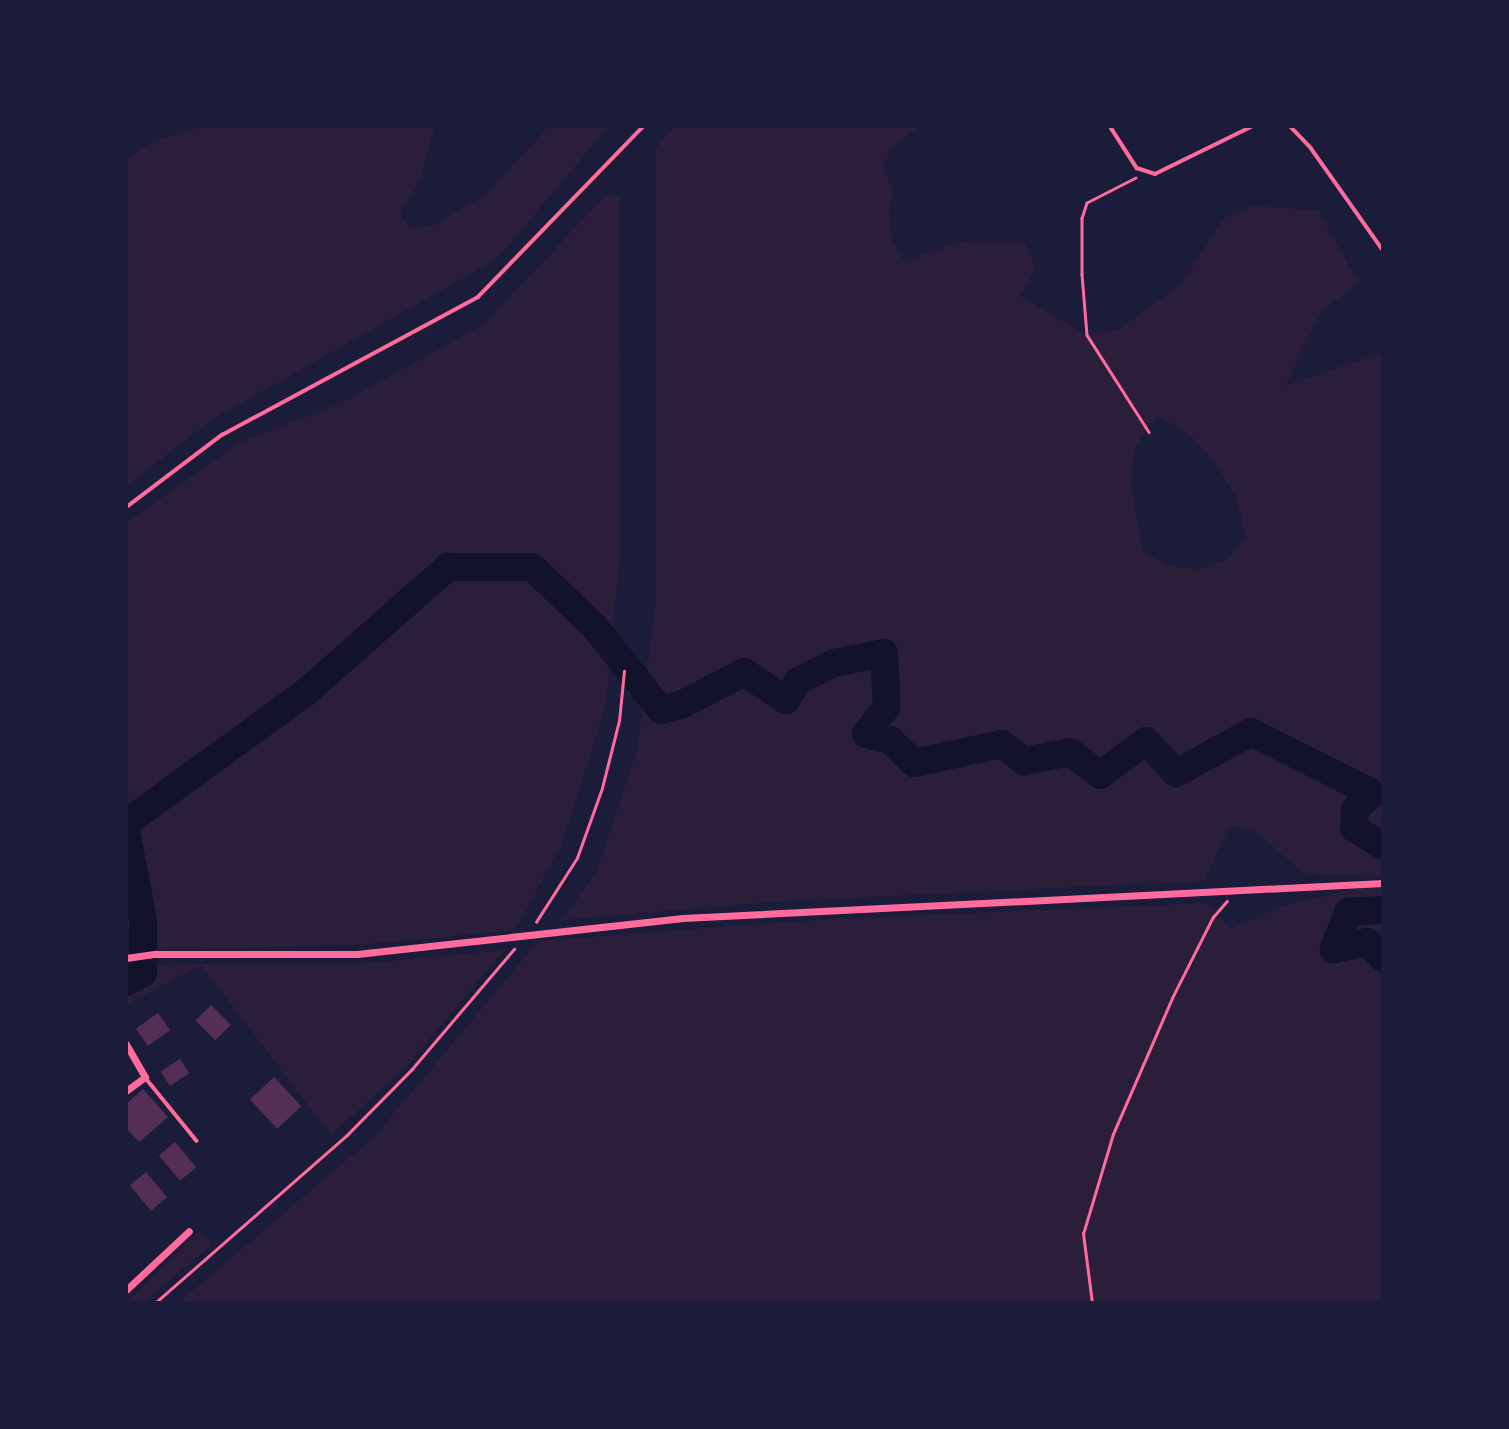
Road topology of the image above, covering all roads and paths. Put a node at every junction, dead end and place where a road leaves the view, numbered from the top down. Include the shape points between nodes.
1 (644, 126) edge
2 (1111, 126) edge
3 (1253, 126) edge
4 (1290, 126) edge
5 (1145, 174) junction
6 (1383, 250) edge
7 (1149, 432) dead end
8 (128, 506) dead end
9 (624, 671) dead end
10 (1383, 883) edge
11 (1236, 890) junction
12 (525, 936) junction
13 (126, 958) edge
14 (126, 1044) edge
15 (145, 1077) junction
16 (126, 1091) edge
17 (197, 1141) dead end
18 (189, 1231) dead end
19 (126, 1290) edge
20 (155, 1303) edge
21 (1092, 1303) edge

1 - 8 lane via 478,297 222,435
2 - 5 lane
3 - 5 lane via 1167,170
4 - 6 lane via 1311,148
5 - 7 path via 1087,203 1082,218 1082,274 1087,335
9 - 12 path via 619,721 602,789 581,846 552,900
10 - 11 street
11 - 12 street via 834,907
11 - 21 path via 1213,917 1196,950 1113,1134 1083,1234
12 - 13 street via 357,954
12 - 20 path via 411,1070 346,1136
14 - 15 street
15 - 16 street
15 - 17 lane
18 - 19 street

